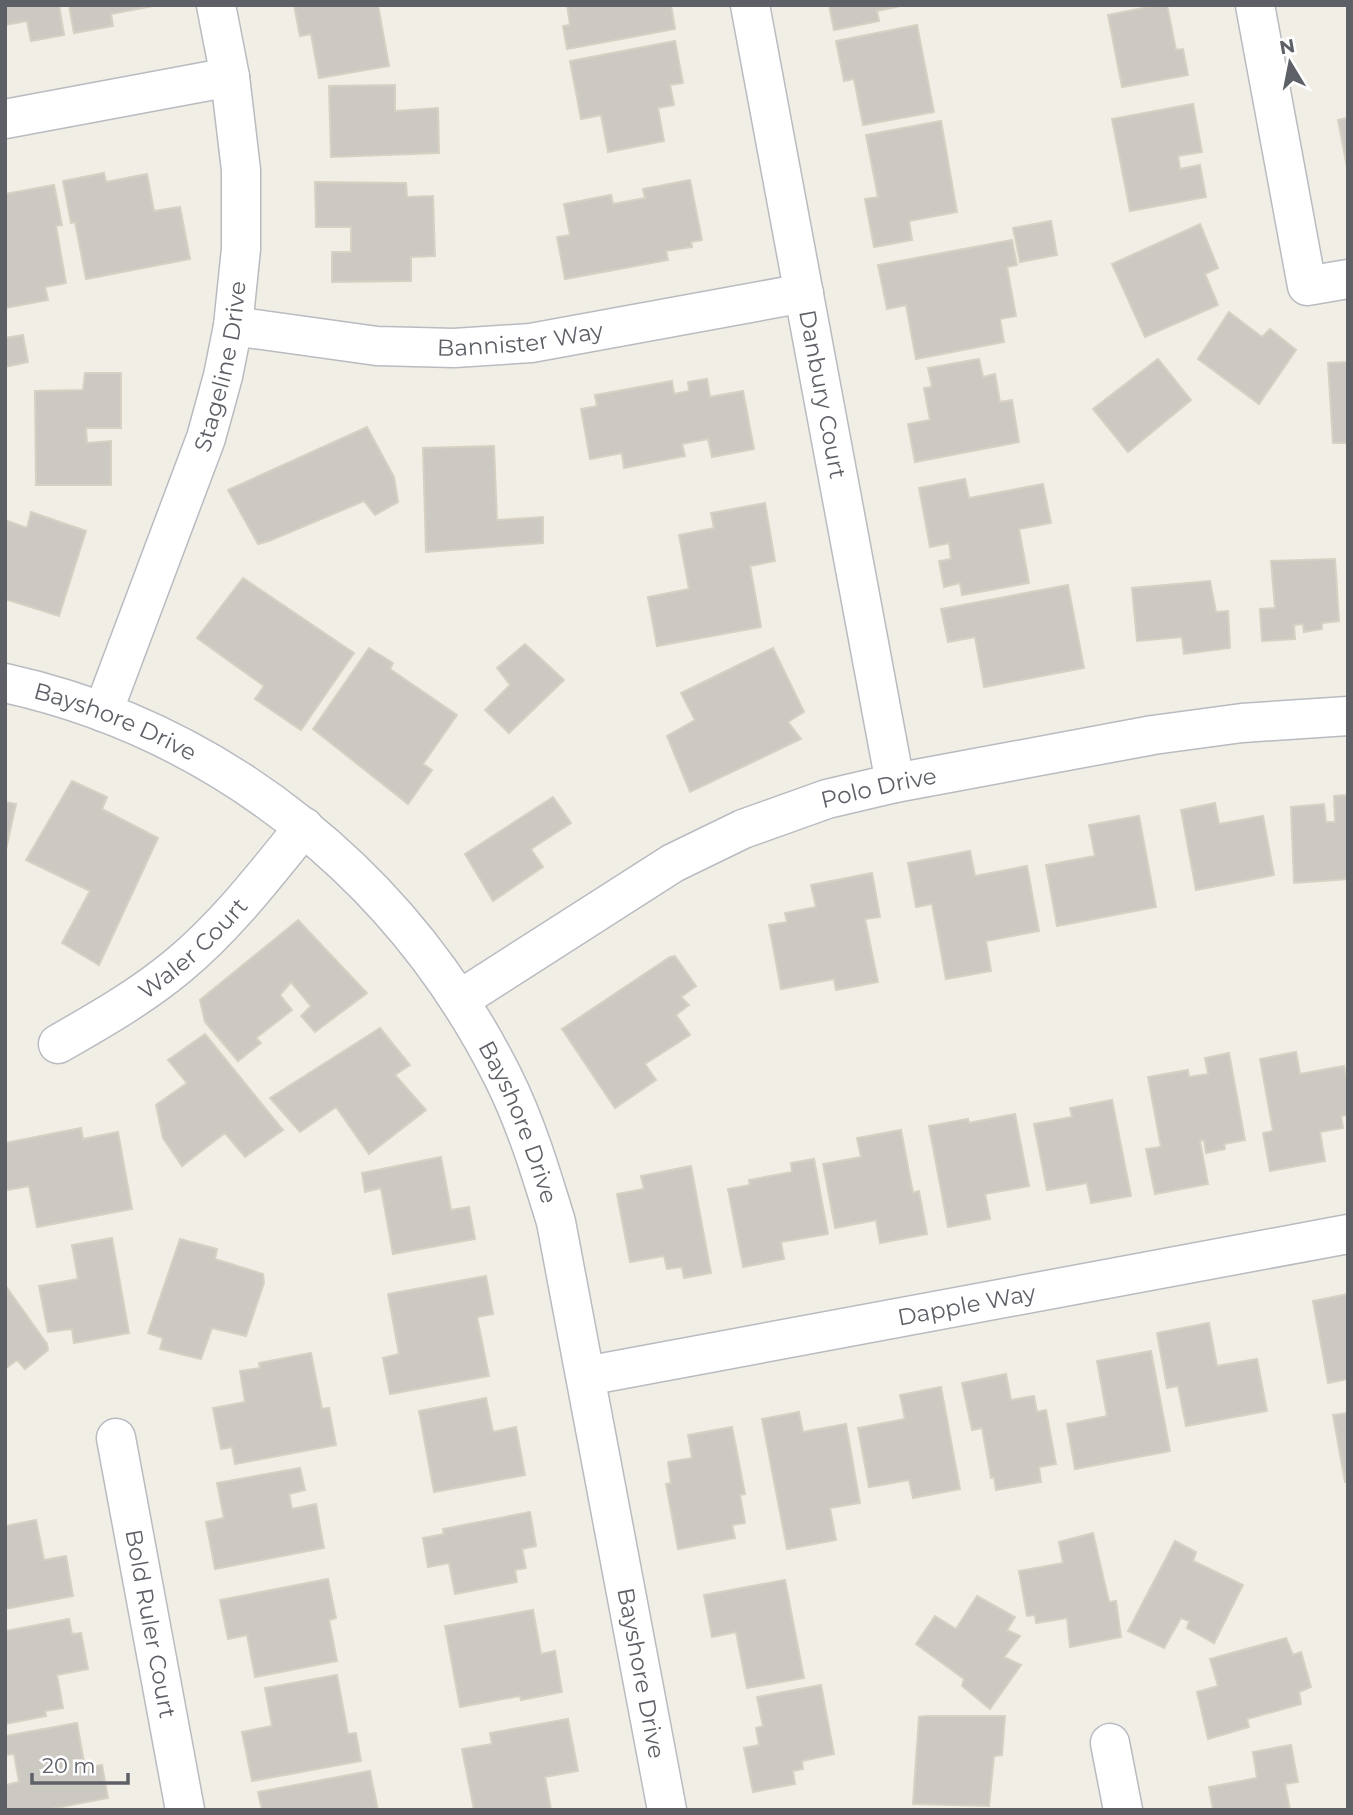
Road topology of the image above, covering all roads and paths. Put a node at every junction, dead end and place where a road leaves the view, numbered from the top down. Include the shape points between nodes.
1 (216, 5) edge
2 (750, 5) edge
3 (1255, 5) edge
4 (229, 77) junction
5 (5, 119) edge
6 (1348, 279) edge
7 (804, 293) junction
8 (233, 326) junction
9 (5, 683) edge
10 (103, 712) junction
11 (1348, 716) edge
12 (895, 783) junction
13 (304, 827) junction
14 (459, 1000) junction
15 (58, 1044) dead end
16 (1348, 1234) edge
17 (586, 1376) junction
18 (116, 1438) dead end
19 (1110, 1743) dead end
20 (185, 1810) edge
21 (667, 1810) edge
22 (1123, 1810) edge

1 - 4 street, Stageline Drive
2 - 7 street, Danbury Court
3 - 6 street via 1307,286
4 - 5 street
4 - 8 street, Stageline Drive via 241,170 241,249
7 - 8 street, Bannister Way via 531,343 454,348 377,346
7 - 12 street, Danbury Court
8 - 10 street, Stageline Drive via 206,438
9 - 10 street, Bayshore Drive
10 - 13 street, Bayshore Drive via 185,749
11 - 12 street, Polo Drive via 1153,735
12 - 14 street, Polo Drive via 827,799 743,829 673,863
13 - 14 street, Bayshore Drive via 371,888
13 - 15 street, Waler Court via 231,916 179,965 121,1008
14 - 17 street, Bayshore Drive via 504,1078 533,1148 556,1222
16 - 17 street, Dapple Way
17 - 21 street, Bayshore Drive
18 - 20 street, Bold Ruler Court
19 - 22 street

